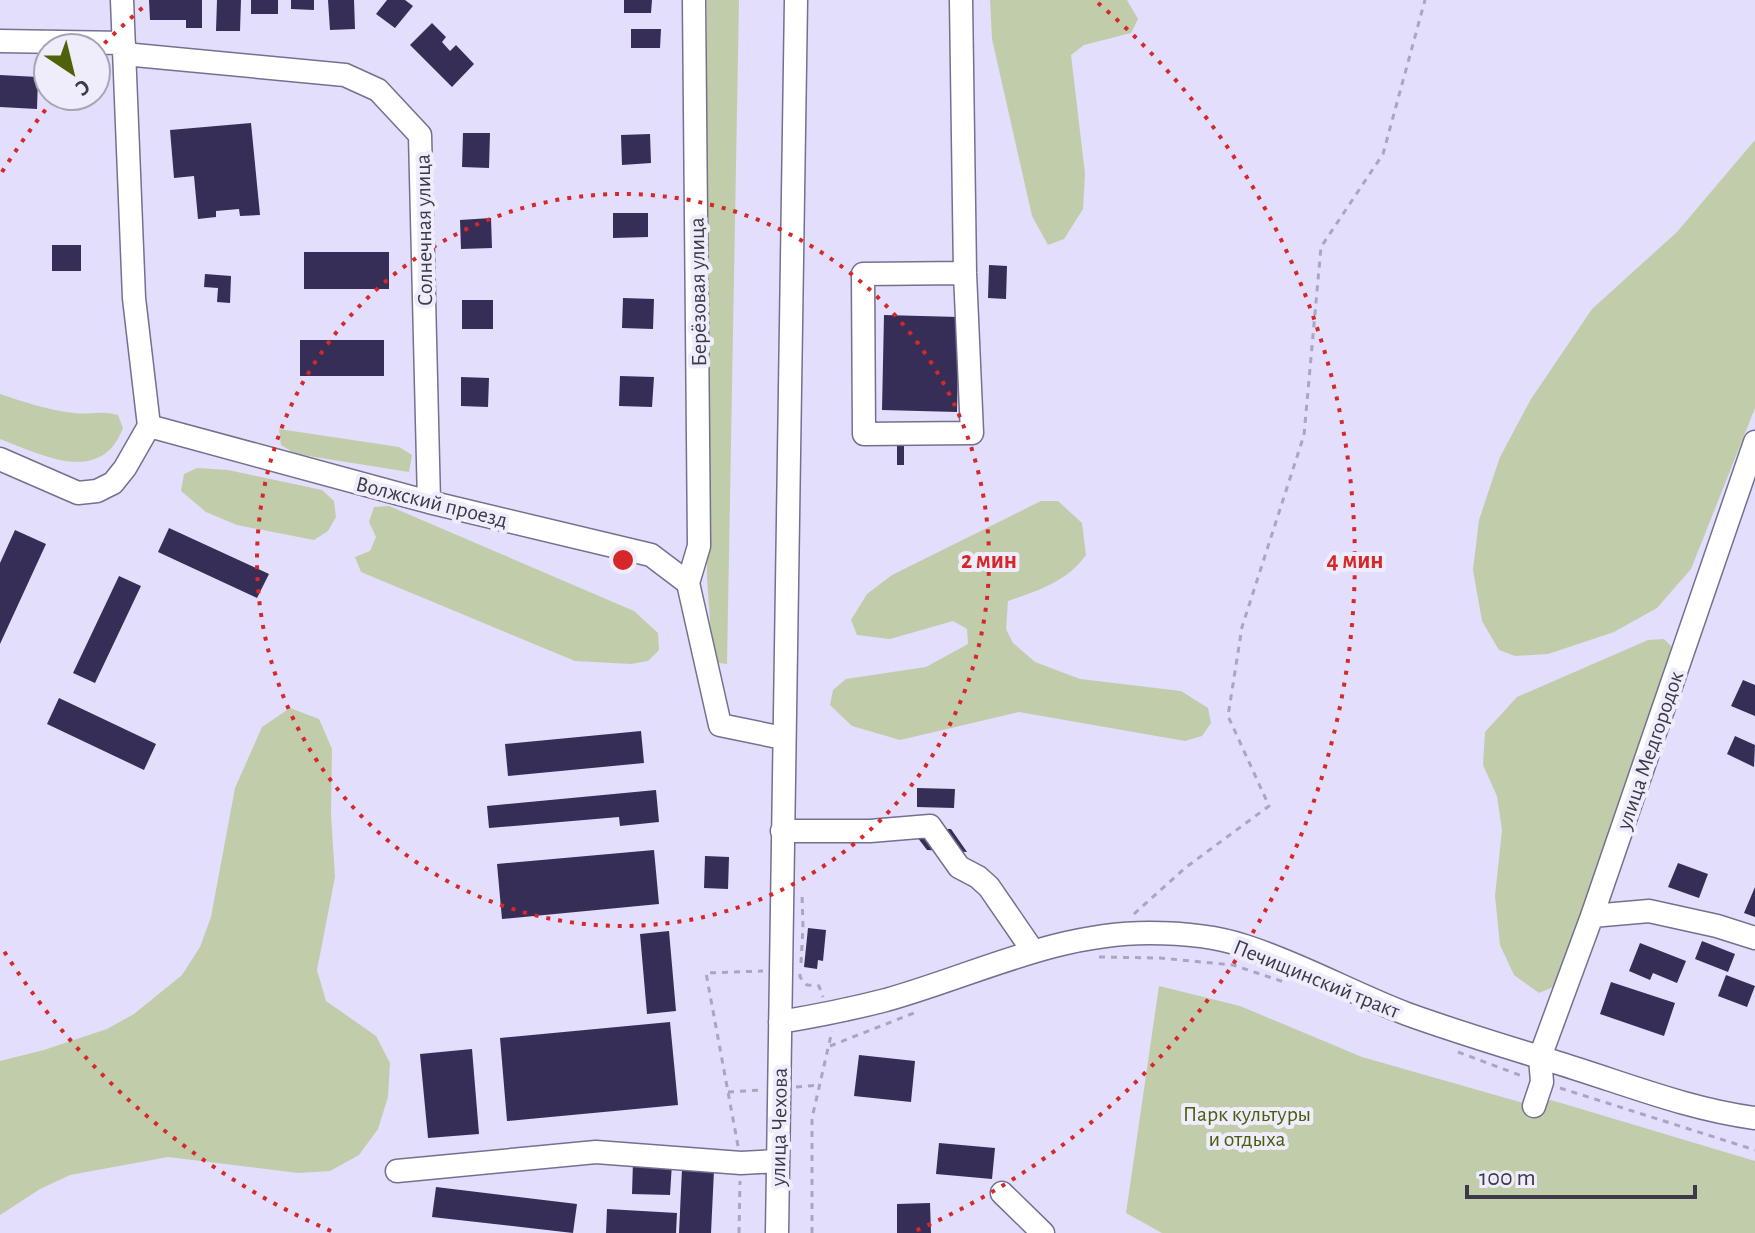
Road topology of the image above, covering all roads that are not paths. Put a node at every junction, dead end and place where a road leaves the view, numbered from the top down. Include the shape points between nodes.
1 (122, 0) edge
2 (694, 0) edge
3 (796, 0) edge
4 (961, 0) edge
5 (0, 41) edge
6 (124, 49) junction
7 (965, 273) junction
8 (149, 426) junction
9 (1755, 442) edge
10 (0, 459) edge
11 (429, 502) junction
12 (688, 583) junction
13 (783, 738) junction
14 (782, 831) junction
15 (1592, 916) junction
16 (1755, 938) edge
17 (1033, 951) junction
18 (780, 1022) junction
19 (1540, 1057) junction
20 (1534, 1106) dead end
21 (1755, 1118) edge
22 (778, 1161) junction
23 (397, 1171) dead end
24 (1002, 1193) dead end
25 (777, 1233) edge
26 (1043, 1233) edge

1 - 6 street
2 - 12 street, Берёзовая улица via 699,546
3 - 13 street, улица Чехова
4 - 7 street
5 - 6 street, Солнечная улица
6 - 8 street via 134,298
6 - 11 street, Солнечная улица via 345,75 378,90 420,135
7 - 7 street via 972,433 864,434 863,274
8 - 10 street via 125,468 97,491 78,493
8 - 11 street, Волжский проезд
9 - 15 street, улица Медгородок
11 - 12 street, Волжский проезд via 651,555
12 - 13 street via 720,725
13 - 14 street, улица Чехова
14 - 17 street via 930,826 959,867 989,887
14 - 18 street, улица Чехова via 791,970
15 - 16 street via 1649,911
15 - 19 street, улица Медгородок
17 - 18 street, Печищинский тракт via 888,999
17 - 19 street, Печищинский тракт via 1113,934 1194,935 1242,945 1404,1013
18 - 22 street, улица Чехова
19 - 20 street via 1542,1082
19 - 21 street, Печищинский тракт via 1695,1106
22 - 23 street via 596,1152
22 - 25 street, улица Чехова
24 - 26 street

